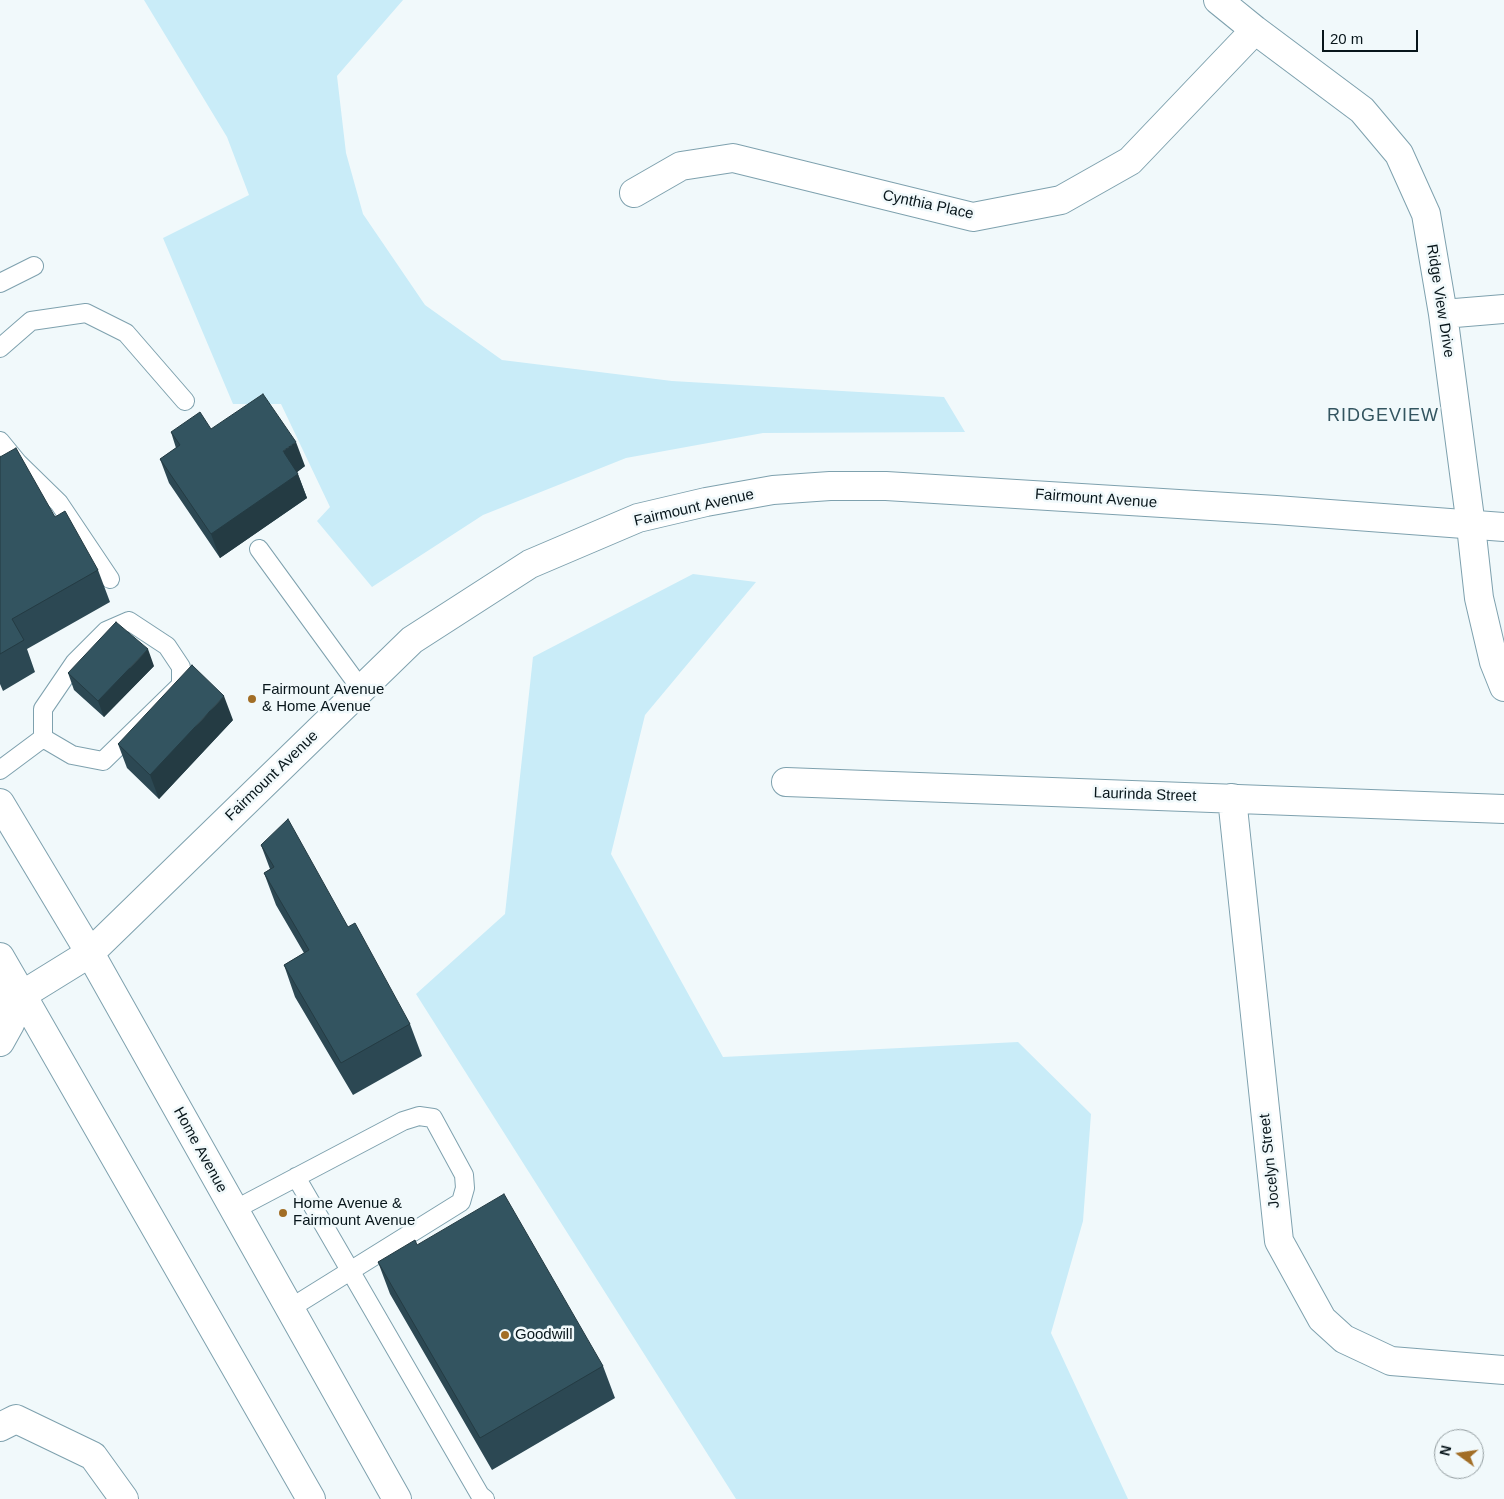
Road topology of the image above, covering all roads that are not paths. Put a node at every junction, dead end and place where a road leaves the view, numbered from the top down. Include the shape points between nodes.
1 (1218, 0) edge
2 (1255, 30) junction
3 (634, 193) dead end
4 (34, 266) dead end
5 (0, 283) edge
6 (1504, 309) edge
7 (1443, 314) junction
8 (0, 348) edge
9 (185, 401) dead end
10 (0, 441) edge
11 (1471, 526) junction
12 (1504, 527) edge
13 (258, 549) dead end
14 (110, 579) dead end
15 (1504, 687) edge
16 (361, 689) junction
17 (42, 738) junction
18 (0, 770) edge
19 (786, 782) dead end
20 (1232, 798) junction
21 (0, 803) edge
22 (1504, 809) edge
23 (90, 953) junction
24 (0, 957) edge
25 (11, 996) edge
26 (0, 1042) edge
27 (296, 1177) junction
28 (234, 1210) junction
29 (350, 1272) junction
30 (289, 1309) junction
31 (1504, 1370) edge
32 (0, 1427) edge
33 (124, 1499) edge
34 (311, 1499) edge
35 (397, 1499) edge
36 (485, 1499) edge

1 - 2 street, Ridge View Drive
2 - 3 street, Cynthia Place via 1130,161 1061,200 973,217 733,158 681,166
2 - 7 street, Ridge View Drive via 1362,110 1399,154 1426,214
4 - 5 lane
6 - 7 street
7 - 11 street, Ridge View Drive
8 - 9 lane via 31,321 86,313 126,333
10 - 14 lane via 12,467 59,503
11 - 12 street, Fairmount Avenue
11 - 15 street, Ridge View Drive via 1479,598 1494,662
11 - 16 street, Fairmount Avenue via 1276,510 886,486 773,490 638,518 530,564 412,640
13 - 16 lane
16 - 23 street, Fairmount Avenue
17 - 17 lane via 72,755 103,761 181,685 181,667 167,646 129,621 106,631 75,662 43,709
17 - 18 lane
19 - 20 street, Laurinda Street
20 - 22 street, Laurinda Street
20 - 31 street, Jocelyn Street via 1279,1241 1322,1319 1344,1339 1391,1361
21 - 23 street, Home Avenue
23 - 25 street, Fairmount Avenue
23 - 28 street, Home Avenue
24 - 25 street
25 - 26 street via 10,1024
25 - 34 street
27 - 28 lane
27 - 29 lane
27 - 29 lane via 403,1121 419,1116 433,1118 464,1175 461,1202
28 - 30 street, Home Avenue
29 - 30 lane
29 - 36 lane
30 - 35 street, Home Avenue
32 - 33 street via 16,1419 93,1456

